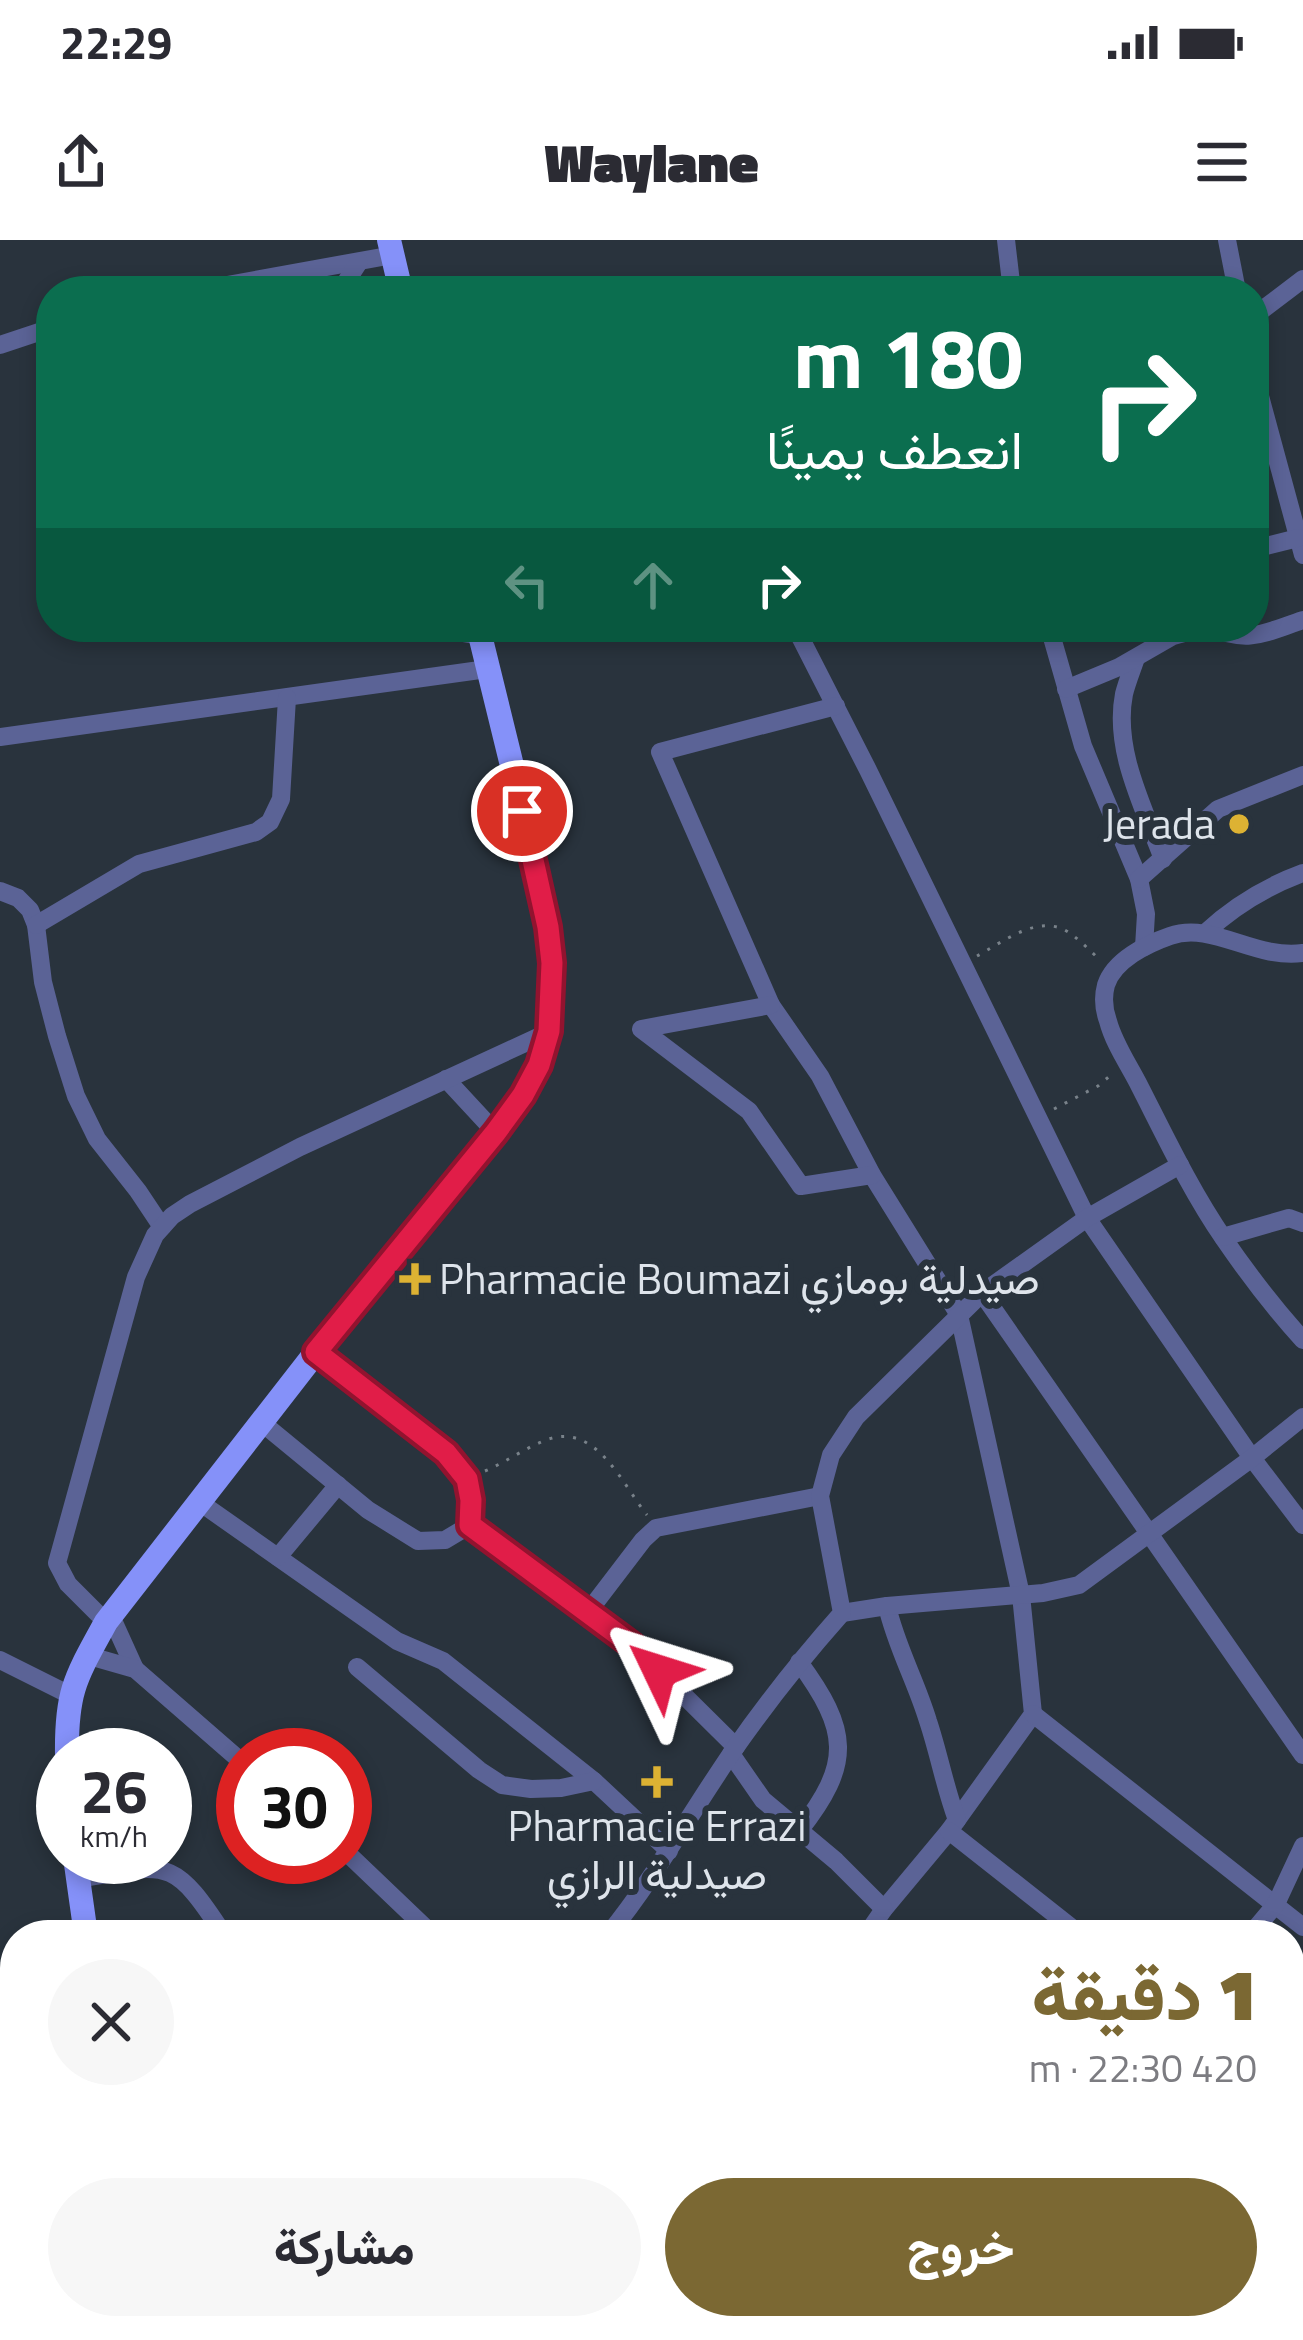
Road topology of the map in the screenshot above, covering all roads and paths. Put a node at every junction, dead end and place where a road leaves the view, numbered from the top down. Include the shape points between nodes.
1 (1006, 240) edge
2 (1227, 240) edge
3 (391, 247) edge
4 (359, 262) junction
5 (279, 276) edge
6 (350, 276) edge
7 (1010, 276) edge
8 (1234, 276) edge
9 (1303, 279) edge
10 (1269, 305) edge
11 (36, 333) edge
12 (0, 345) edge
13 (1269, 429) edge
14 (1301, 547) edge
15 (1269, 548) edge
16 (1303, 620) edge
17 (1269, 629) edge
18 (482, 642) edge
19 (803, 642) edge
20 (1053, 642) edge
21 (1163, 642) edge
22 (1136, 658) junction
23 (488, 669) junction
24 (1066, 688) junction
25 (287, 698) junction
26 (836, 706) junction
27 (0, 737) edge
28 (1303, 775) edge
29 (1163, 859) junction
30 (1303, 873) edge
31 (1139, 879) junction
32 (0, 891) edge
33 (35, 925) junction
34 (1204, 933) junction
35 (1144, 947) junction
36 (1303, 953) edge
37 (962, 963) junction
38 (1113, 971) junction
39 (771, 1005) junction
40 (549, 1031) junction
41 (1126, 1060) junction
42 (446, 1079) junction
43 (1037, 1119) junction
44 (496, 1132) junction
45 (1180, 1165) junction
46 (872, 1174) junction
47 (1087, 1219) junction
48 (1303, 1223) edge
49 (162, 1227) junction
50 (1223, 1237) junction
51 (982, 1293) junction
52 (959, 1315) junction
53 (1303, 1340) edge
54 (316, 1352) junction
55 (1303, 1417) edge
56 (260, 1422) junction
57 (1252, 1458) junction
58 (467, 1479) junction
59 (338, 1485) junction
60 (820, 1496) junction
61 (198, 1501) junction
62 (470, 1525) junction
63 (1303, 1525) edge
64 (656, 1528) junction
65 (1148, 1535) junction
66 (278, 1557) junction
67 (1021, 1595) junction
68 (887, 1606) junction
69 (588, 1612) junction
70 (842, 1612) junction
71 (109, 1619) junction
72 (86, 1654) junction
73 (0, 1660) edge
74 (799, 1662) junction
75 (357, 1667) dead end
76 (135, 1670) junction
77 (70, 1695) junction
78 (1033, 1714) junction
79 (68, 1728) edge
80 (216, 1740) edge
81 (733, 1750) junction
82 (1303, 1755) edge
83 (594, 1781) junction
84 (953, 1826) junction
85 (799, 1831) junction
86 (1303, 1846) edge
87 (669, 1851) junction
88 (372, 1877) edge
89 (78, 1884) edge
90 (187, 1884) edge
91 (1276, 1904) junction
92 (884, 1909) junction
93 (84, 1920) edge
94 (214, 1920) edge
95 (417, 1920) edge
96 (619, 1920) edge
97 (876, 1920) edge
98 (1064, 1920) edge
99 (1263, 1920) edge
100 (1295, 1920) edge

1 - 7 street
2 - 8 street
3 - 4 street
4 - 5 street
4 - 6 street
9 - 10 street
11 - 12 street
13 - 14 street
14 - 15 street
16 - 17 street
18 - 23 main road
19 - 26 street
20 - 24 street
21 - 22 street
22 - 24 street
22 - 29 street via 1124,692 1123,741
23 - 25 street
23 - 40 main road via 548,927
24 - 31 street
25 - 27 street
25 - 33 street via 281,799 271,822 139,864
26 - 37 street
26 - 39 street via 660,752
28 - 29 street via 1218,809
29 - 31 street
30 - 34 street via 1246,900
31 - 35 street
32 - 33 street via 18,898
33 - 49 street via 76,1096 97,1139
34 - 35 street
34 - 36 street via 1261,952
35 - 38 street
37 - 38 path via 1038,925 1054,925
37 - 43 street
38 - 41 street via 1105,1006
39 - 46 street
39 - 46 street via 641,1029 749,1111 801,1186
40 - 42 street
40 - 44 main road via 539,1065
41 - 43 path
41 - 45 street
42 - 44 street
42 - 49 street via 190,1204
43 - 47 street
44 - 54 main road
45 - 47 street
45 - 50 street
46 - 52 street
47 - 51 street
47 - 57 street
48 - 50 street via 1289,1218
49 - 71 street via 136,1277 57,1563 68,1585
50 - 53 street
51 - 52 street
51 - 65 street
52 - 60 street via 856,1417 831,1455
52 - 67 street
54 - 56 main road
54 - 58 street via 446,1453
55 - 57 street
56 - 59 street
56 - 61 main road
57 - 63 street
57 - 65 street
58 - 62 street
58 - 64 path via 550,1438 576,1438 601,1453
59 - 62 street via 418,1541 446,1540
59 - 66 street
60 - 64 street
60 - 70 street
61 - 66 street
61 - 71 main road
62 - 69 street
64 - 69 street
65 - 67 street via 1079,1585
65 - 82 street
66 - 83 street via 397,1641 442,1661
67 - 68 street
67 - 78 street
68 - 70 street
68 - 84 street via 928,1721
69 - 81 street via 632,1645
70 - 74 street
71 - 72 main road
71 - 76 street
72 - 76 street
72 - 77 main road
73 - 77 street
74 - 81 street
74 - 85 street via 839,1740 836,1770
75 - 83 street via 502,1785
76 - 80 street
77 - 79 main road
78 - 84 street
78 - 91 street
81 - 85 street via 764,1801
81 - 87 street
83 - 87 street
84 - 92 street
84 - 98 street
85 - 92 street
86 - 91 street
87 - 96 street
88 - 95 street
89 - 93 main road
90 - 94 street
91 - 99 street
91 - 100 street
92 - 97 street

